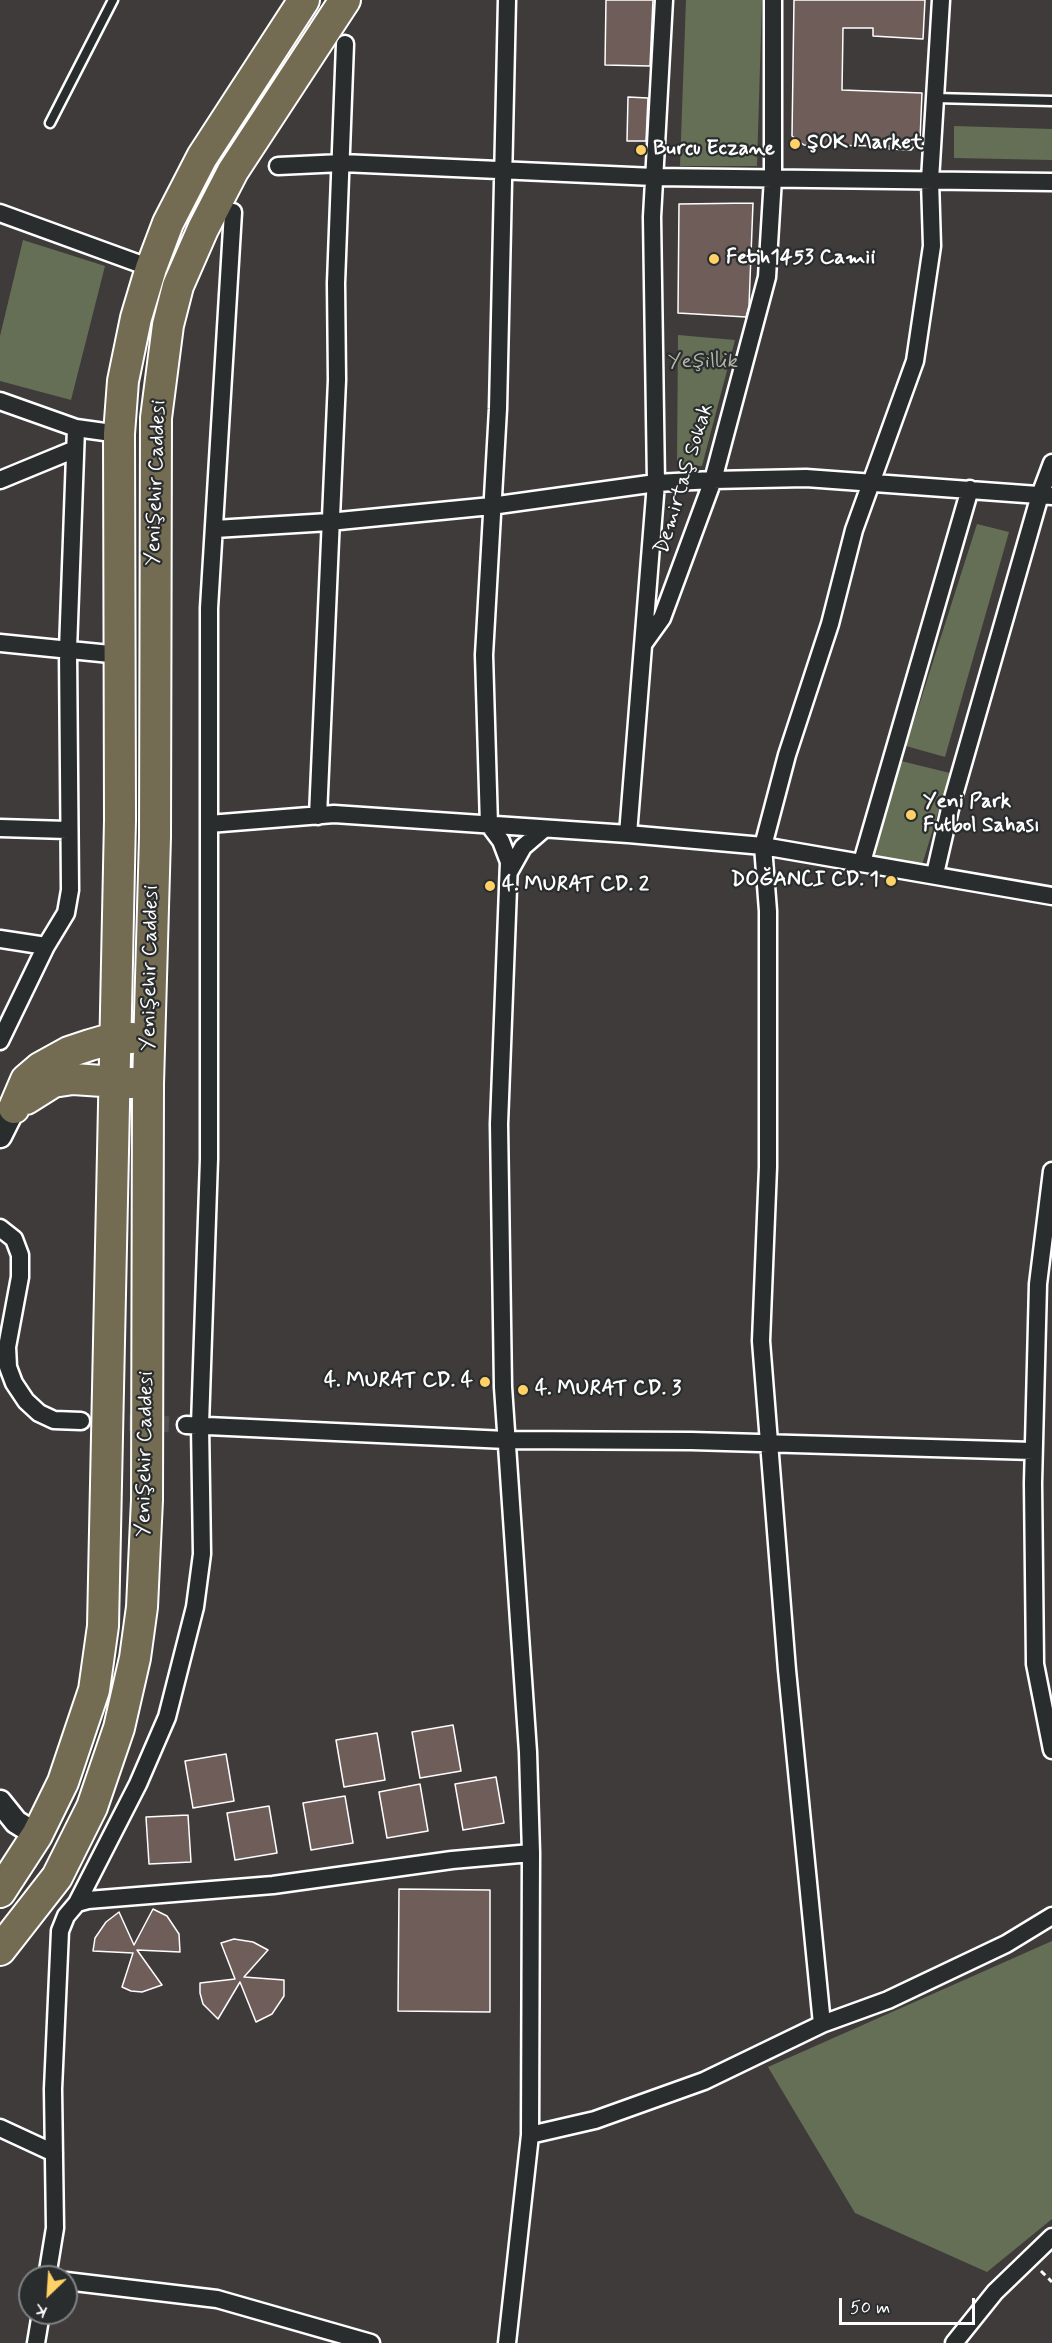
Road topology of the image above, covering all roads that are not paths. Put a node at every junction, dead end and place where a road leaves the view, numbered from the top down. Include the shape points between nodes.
1 (113, 0) edge
2 (304, 0) edge
3 (345, 0) edge
4 (507, 0) edge
5 (664, 0) edge
6 (773, 0) edge
7 (941, 0) edge
8 (345, 44) dead end
9 (935, 98) junction
10 (1052, 101) edge
11 (50, 123) dead end
12 (342, 163) junction
13 (278, 166) dead end
14 (501, 172) junction
15 (654, 177) junction
16 (773, 178) junction
17 (930, 180) junction
18 (1052, 182) edge
19 (232, 212) dead end
20 (0, 213) edge
21 (150, 268) junction
22 (0, 401) edge
23 (76, 428) junction
24 (119, 434) junction
25 (74, 450) junction
26 (1052, 463) edge
27 (0, 480) edge
28 (713, 480) junction
29 (873, 482) junction
30 (656, 483) junction
31 (970, 489) junction
32 (1046, 496) edge
33 (491, 506) junction
34 (329, 522) junction
35 (215, 529) junction
36 (0, 643) edge
37 (644, 643) junction
38 (68, 650) junction
39 (120, 655) junction
40 (318, 816) junction
41 (209, 824) junction
42 (489, 825) junction
43 (0, 828) edge
44 (544, 829) junction
45 (67, 830) junction
46 (628, 834) junction
47 (763, 846) junction
48 (862, 862) junction
49 (509, 873) junction
50 (935, 874) junction
51 (1052, 896) edge
52 (0, 939) edge
53 (46, 946) junction
54 (114, 1038) junction
55 (149, 1039) junction
56 (0, 1041) edge
57 (113, 1082) junction
58 (148, 1084) junction
59 (14, 1108) junction
60 (0, 1136) edge
61 (1052, 1171) edge
62 (0, 1228) edge
63 (81, 1420) tunnel mouth
64 (193, 1425) junction
65 (506, 1440) junction
66 (768, 1443) junction
67 (1033, 1451) junction
68 (1052, 1749) edge
69 (0, 1802) edge
70 (37, 1836) junction
71 (531, 1853) junction
72 (0, 1892) edge
73 (77, 1903) junction
74 (1052, 1916) edge
75 (0, 1950) edge
76 (822, 2024) junction
77 (0, 2128) edge
78 (530, 2135) junction
79 (54, 2153) junction
80 (1052, 2237) edge
81 (49, 2265) edge
82 (78, 2282) edge
83 (39, 2325) edge
84 (36, 2343) edge
85 (371, 2343) edge
86 (507, 2343) edge
87 (954, 2343) edge

1 - 11 lane
2 - 21 highway, Yenişehir Caddesi via 202,157
3 - 55 highway, Yenişehir Caddesi via 233,171 178,286 168,325 156,418
4 - 14 street
5 - 15 street
6 - 16 street, Demirtaş Sokak
7 - 9 street
8 - 12 street
9 - 10 lane
9 - 17 street
12 - 13 street
12 - 14 street
12 - 34 street
14 - 15 street
14 - 33 street via 498,409
15 - 16 street
15 - 30 street
16 - 17 street
16 - 28 street, Demirtaş Sokak via 768,277
17 - 18 street
17 - 29 street via 932,246 915,361
19 - 35 street
20 - 21 street
21 - 24 highway, Yenişehir Caddesi via 123,381
22 - 23 street
23 - 24 street
23 - 25 street
24 - 39 highway, Yenişehir Caddesi
25 - 27 street
25 - 38 street
26 - 32 street
28 - 29 street via 806,478
28 - 30 street
28 - 37 street, Demirtaş Sokak via 662,618
29 - 31 street
29 - 47 street via 854,530
30 - 33 street
30 - 37 street
31 - 32 street
31 - 48 street
32 - 50 street via 950,809
33 - 34 street
33 - 42 street via 484,655
34 - 35 street
34 - 40 street
35 - 41 street via 210,608
36 - 38 street
37 - 46 street
38 - 39 street
38 - 45 street
39 - 54 highway, Yenişehir Caddesi
40 - 41 street
40 - 42 street
41 - 64 street via 209,1159
42 - 44 street
42 - 49 street via 501,841
43 - 45 street
44 - 46 street
44 - 49 street via 523,847
45 - 53 street via 70,890 66,914
46 - 47 street
47 - 48 street
47 - 66 street via 768,911 768,1167 761,1341
48 - 50 street
49 - 65 street via 499,1124
50 - 51 street
52 - 53 street
53 - 56 street
54 - 55 highway
54 - 57 highway, Yenişehir Caddesi
54 - 59 highway via 69,1052 40,1068 26,1080
55 - 58 highway, Yenişehir Caddesi
57 - 58 highway
57 - 59 highway via 53,1082
57 - 70 highway, Yenişehir Caddesi via 103,1626 94,1690 63,1782
58 - 75 highway, Yenişehir Caddesi via 147,1500 142,1607 135,1658 119,1728 92,1807 57,1877
59 - 60 street
61 - 67 street via 1038,1284
62 - 63 street via 14,1239 20,1255 8,1347 8,1367 14,1383 39,1413 54,1420
64 - 65 street
64 - 73 street via 202,1554 183,1665 167,1717 138,1784
65 - 66 street
65 - 71 street via 528,1752
66 - 67 street
66 - 76 street
67 - 68 street via 1035,1664
69 - 70 street via 16,1822
70 - 72 highway, Yenişehir Caddesi
71 - 73 street via 273,1885
71 - 78 street
73 - 79 street via 60,1931
74 - 76 street via 1006,1944 888,2000
76 - 78 street via 705,2081 652,2102 595,2121
77 - 79 street
78 - 86 street
79 - 81 street via 55,2228
80 - 87 street via 995,2292
82 - 85 street via 217,2299
83 - 84 street

